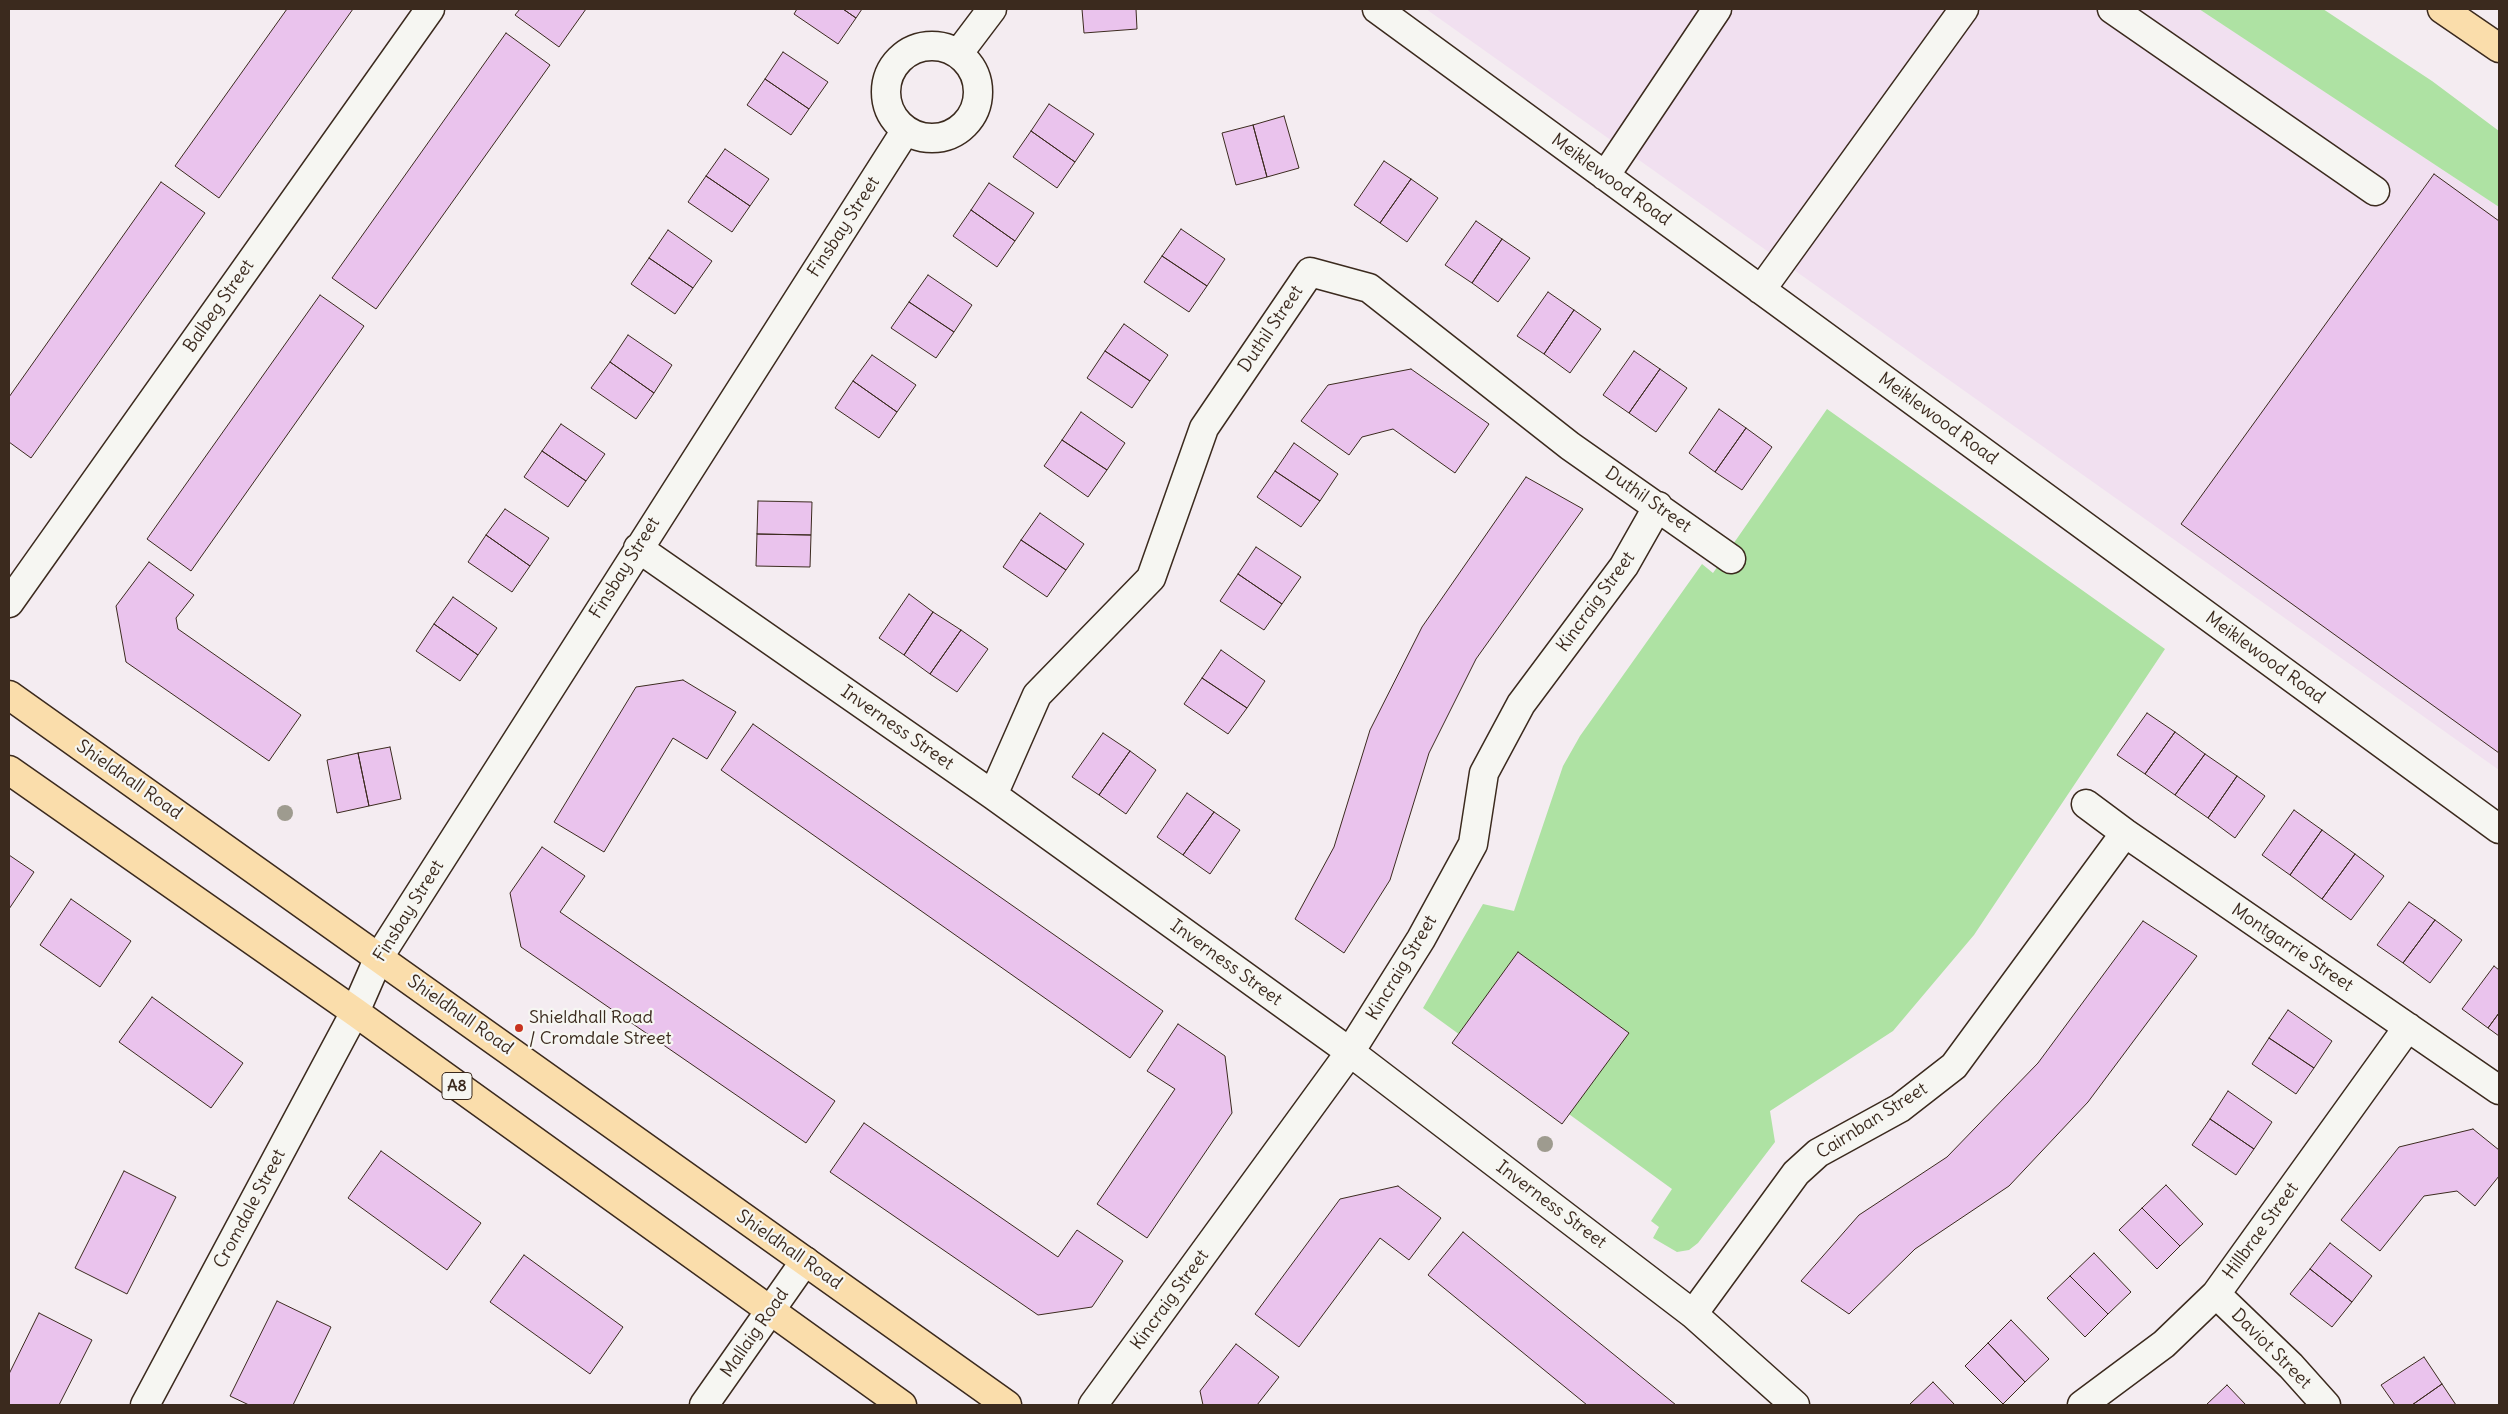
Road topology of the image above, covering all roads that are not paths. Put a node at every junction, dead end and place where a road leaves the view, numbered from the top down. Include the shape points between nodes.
1 (430, 9) edge
2 (992, 9) edge
3 (1717, 9) edge
4 (1964, 9) edge
5 (2112, 9) edge
6 (2442, 9) edge
7 (1392, 13) edge
8 (2499, 48) edge
9 (958, 54) junction
10 (906, 130) junction
11 (1605, 176) junction
12 (2375, 191) dead end
13 (1761, 290) junction
14 (1658, 506) junction
15 (638, 548) junction
16 (1731, 559) dead end
17 (9, 603) edge
18 (9, 695) edge
19 (9, 770) edge
20 (992, 795) junction
21 (2086, 804) dead end
22 (2499, 829) edge
23 (2124, 833) junction
24 (379, 957) junction
25 (354, 1012) junction
26 (2408, 1027) junction
27 (1350, 1052) junction
28 (2499, 1090) edge
29 (805, 1261) junction
30 (2216, 1294) junction
31 (770, 1312) junction
32 (1693, 1314) junction
33 (145, 1405) edge
34 (704, 1405) edge
35 (902, 1405) edge
36 (1007, 1405) edge
37 (1093, 1405) edge
38 (1795, 1405) edge
39 (2082, 1405) edge
40 (2326, 1405) edge

1 - 17 street, Balbeg Street
2 - 9 street
3 - 11 street
4 - 13 street
5 - 12 street
6 - 8 main road
7 - 11 street, Meiklewood Road
9 - 10 street via 970,65 976,80 978,96 974,111 952,134 936,138
9 - 10 street via 931,46 916,48 894,66 888,78 887,100 895,120
10 - 15 street, Finsbay Street
11 - 13 street, Meiklewood Road
13 - 22 street, Meiklewood Road
14 - 16 street, Duthil Street
14 - 20 street, Duthil Street via 1570,446 1369,288 1310,272 1204,428 1152,578 1037,695
14 - 27 street, Kincraig Street via 1624,566 1521,704 1484,773 1473,844 1421,939
15 - 20 street, Inverness Street
15 - 24 street, Finsbay Street
18 - 24 main road, Shieldhall Road
19 - 25 main road, A8
20 - 27 street, Inverness Street
21 - 23 street, Montgarrie Street
23 - 26 street, Montgarrie Street
23 - 32 street, Cairnban Street via 1954,1066 1900,1108 1818,1153 1796,1173
24 - 25 street, Finsbay Street
24 - 29 main road, Shieldhall Road
25 - 31 main road, A8
25 - 33 street, Cromdale Street
26 - 28 street, Montgarrie Street
26 - 30 street, Hillbrae Street
27 - 32 street, Inverness Street
27 - 37 street, Kincraig Street
29 - 31 street, Mallaig Road
29 - 36 main road, Shieldhall Road
30 - 39 street, Hillbrae Street via 2164,1344
30 - 40 street, Daviot Street via 2291,1366
31 - 34 street, Mallaig Road
31 - 35 main road, A8
32 - 38 street, Inverness Street

